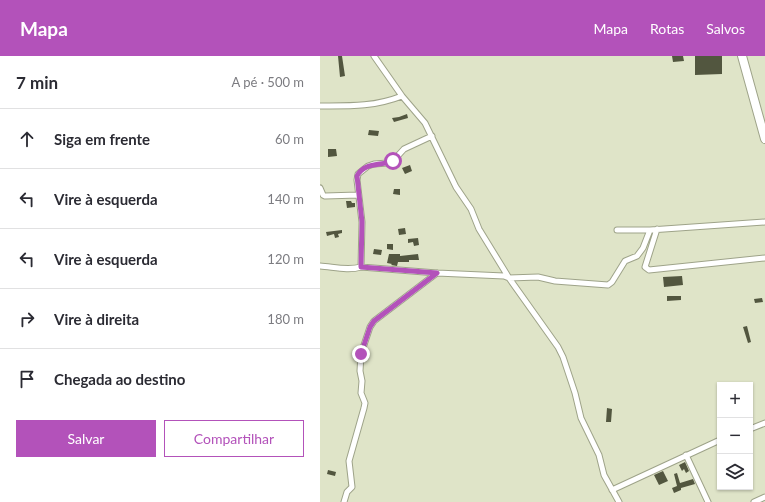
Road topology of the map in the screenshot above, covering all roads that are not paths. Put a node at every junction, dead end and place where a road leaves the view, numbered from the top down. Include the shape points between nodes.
1 (374, 56) edge
2 (742, 56) edge
3 (402, 96) junction
4 (320, 106) edge
5 (763, 125) edge
6 (432, 136) junction
7 (765, 139) edge
8 (320, 188) edge
9 (358, 195) junction
10 (765, 222) edge
11 (657, 229) junction
12 (617, 230) dead end
13 (650, 230) junction
14 (765, 258) edge
15 (320, 266) edge
16 (361, 267) junction
17 (437, 273) junction
18 (509, 278) junction
19 (765, 423) edge
20 (753, 428) edge
21 (717, 441) edge
22 (686, 455) junction
23 (612, 490) junction
24 (765, 497) edge
25 (344, 502) edge
26 (619, 502) edge
27 (708, 502) edge
28 (754, 502) edge

1 - 3 street
2 - 5 main road
3 - 4 street via 373,104
3 - 6 street
5 - 7 main road
6 - 9 street via 404,149 393,161 368,166 358,174
6 - 18 street via 456,187
8 - 9 street via 325,196
9 - 16 street via 362,222
10 - 11 street
11 - 13 street
11 - 14 street via 645,267 649,270
12 - 13 street
13 - 18 street via 637,256 626,261 608,285 554,281 534,276
15 - 16 street via 353,269
16 - 17 street
17 - 18 street
17 - 25 street via 374,321 370,327 361,354 361,392 365,403 349,461 352,487 347,492
18 - 23 street via 563,357 580,418 599,455 604,475
19 - 20 street
21 - 22 street
22 - 23 street
22 - 27 street
23 - 26 street
24 - 28 street

